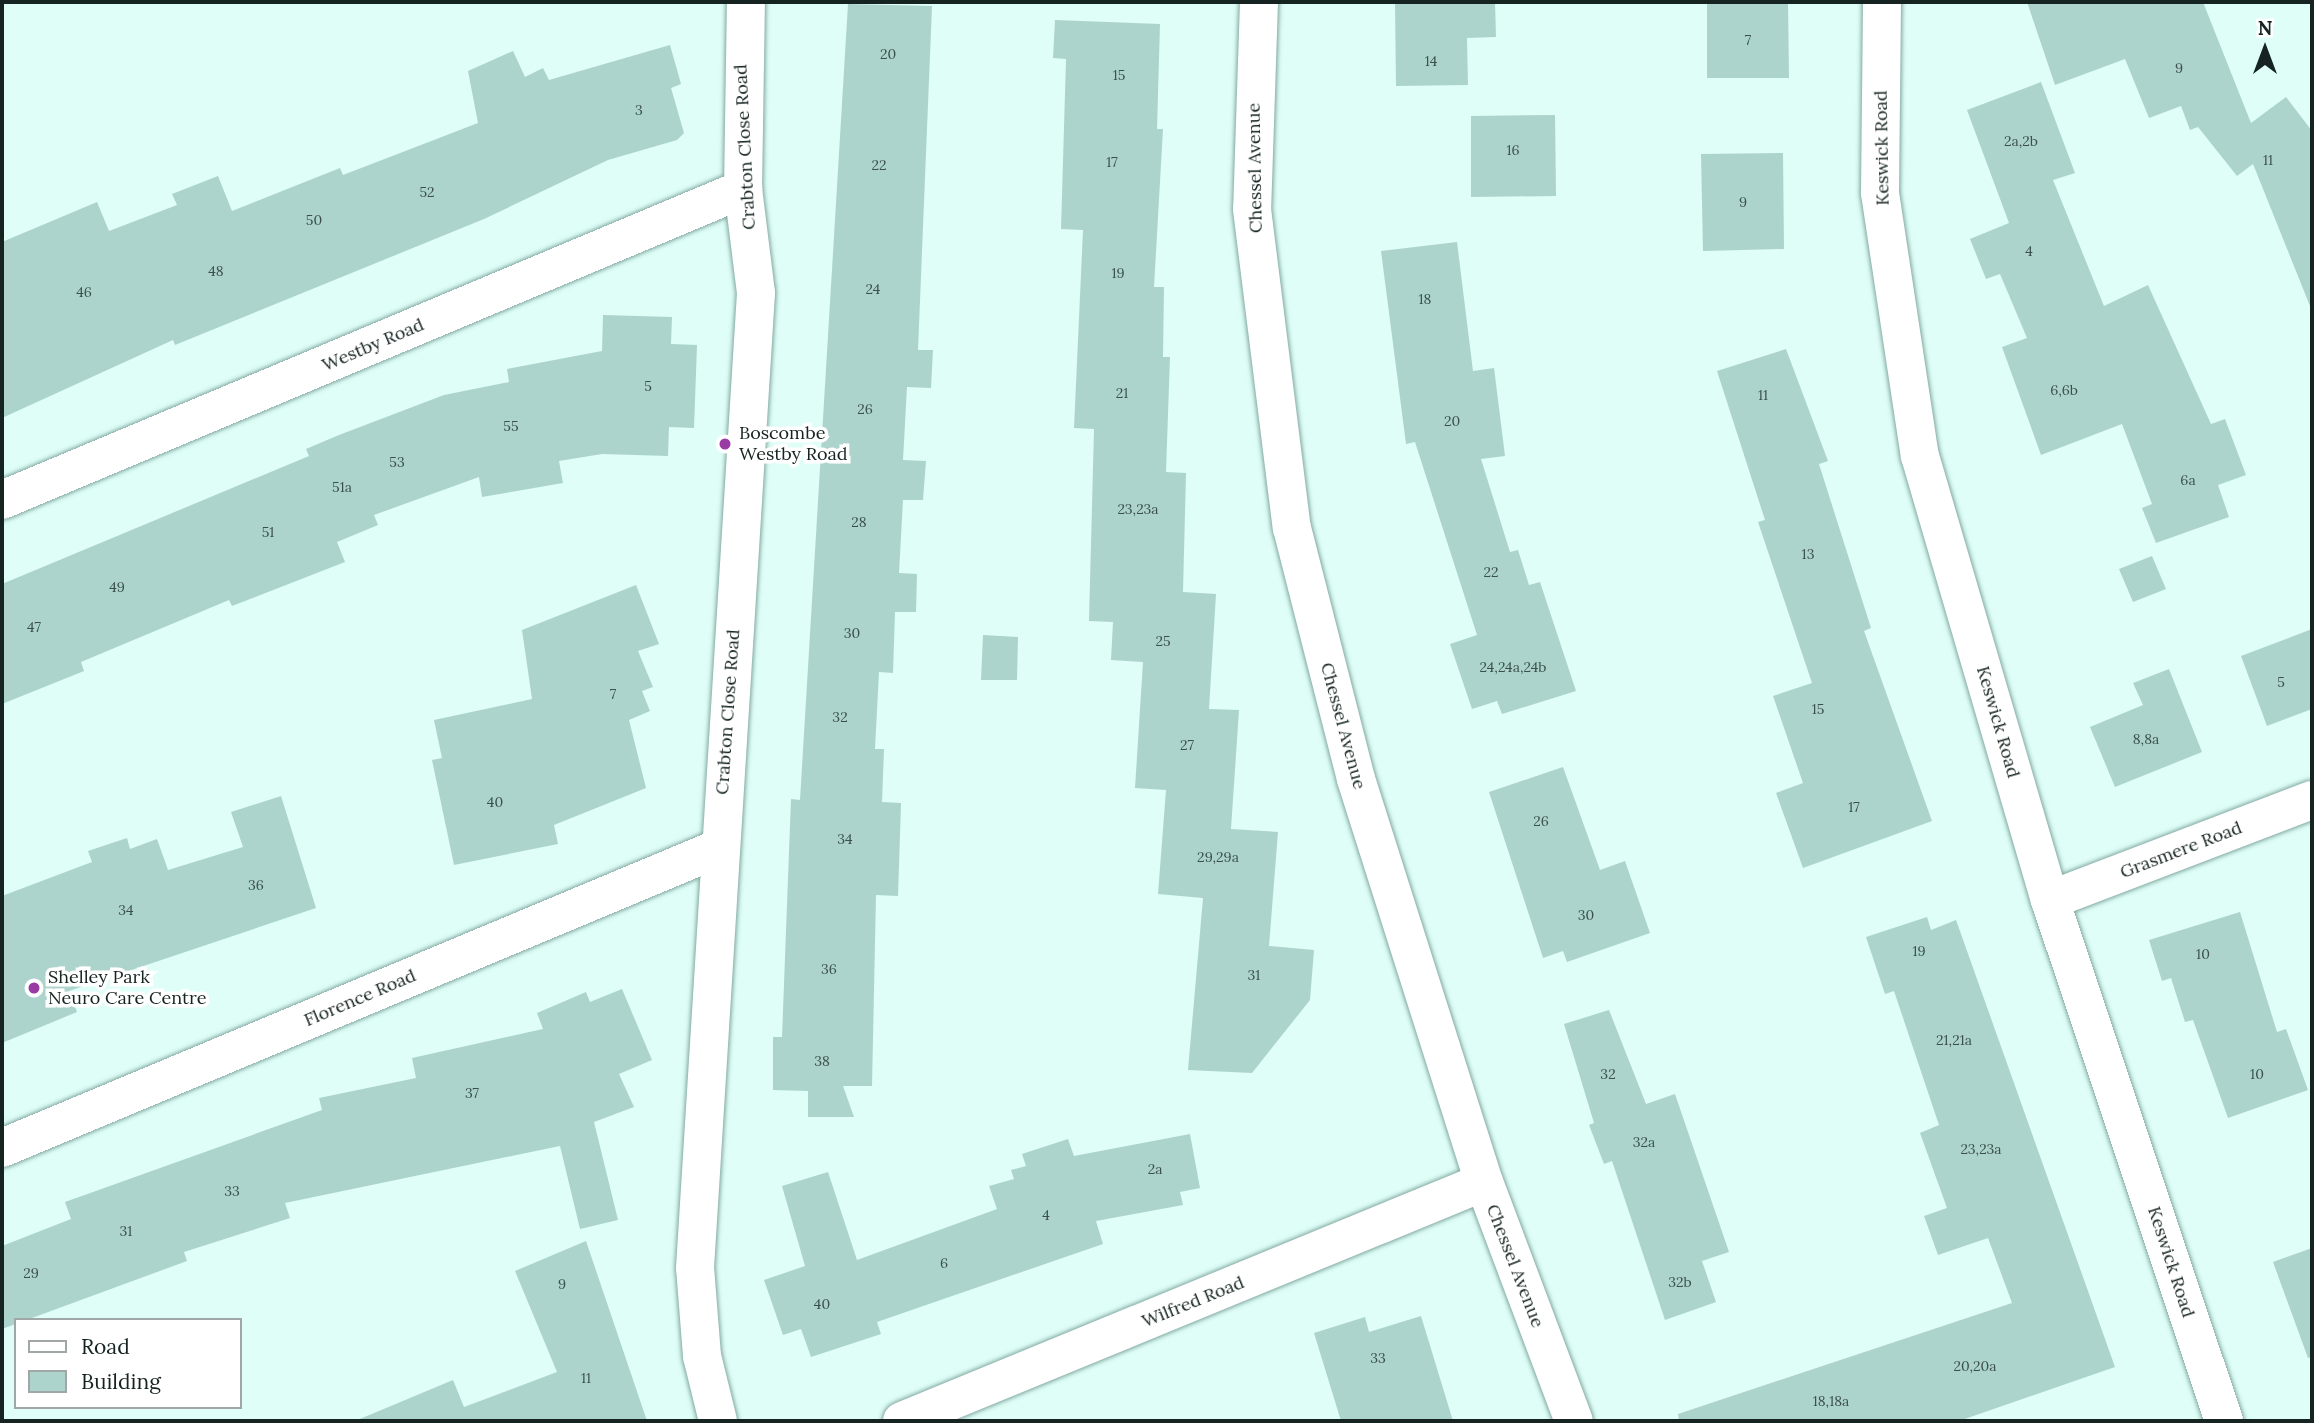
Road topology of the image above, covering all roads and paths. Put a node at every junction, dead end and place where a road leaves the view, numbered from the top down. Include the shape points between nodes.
1 (746, 2) edge
2 (1259, 2) edge
3 (1882, 2) edge
4 (743, 189) junction
5 (2, 500) edge
6 (2312, 800) edge
7 (719, 848) junction
8 (2050, 900) junction
9 (2, 1148) edge
10 (1484, 1182) junction
11 (718, 1421) edge
12 (902, 1421) edge
13 (1574, 1421) edge
14 (2224, 1421) edge

1 - 4 street, Crabton Close Road
2 - 10 street, Chessel Avenue via 1252,209 1292,528 1356,779
3 - 8 street, Keswick Road via 1880,193 1920,456
4 - 5 street, Westby Road
4 - 7 street, Crabton Close Road via 756,293
6 - 8 street, Grasmere Road
7 - 9 street, Florence Road
7 - 11 street, Crabton Close Road via 695,1268 702,1356
8 - 14 street, Keswick Road
10 - 12 street, Wilfred Road
10 - 13 street, Chessel Avenue

